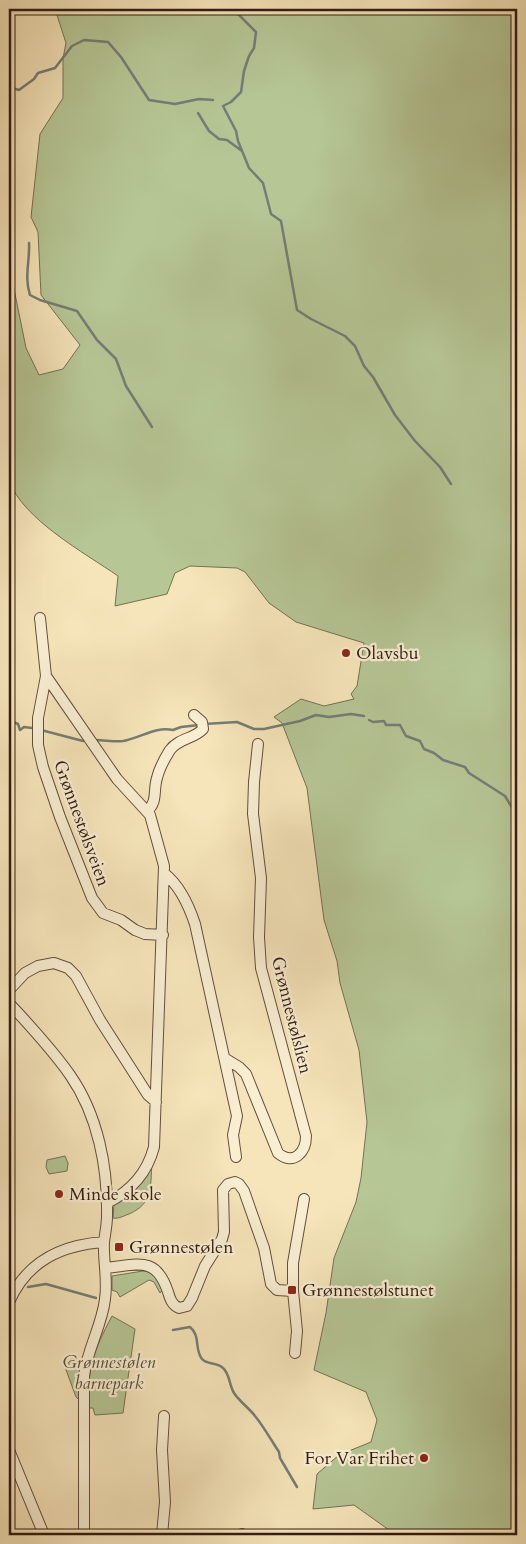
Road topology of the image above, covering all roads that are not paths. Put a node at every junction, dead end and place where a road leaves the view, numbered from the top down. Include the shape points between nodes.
1 (40, 618) dead end
2 (46, 676) junction
3 (194, 715) dead end
4 (258, 744) dead end
5 (147, 811) junction
6 (165, 874) junction
7 (163, 935) junction
8 (9, 990) edge
9 (9, 1003) edge
10 (226, 1058) junction
11 (156, 1102) junction
12 (236, 1156) dead end
13 (304, 1199) dead end
14 (107, 1203) junction
15 (104, 1242) junction
16 (106, 1268) junction
17 (293, 1291) junction
18 (9, 1302) edge
19 (295, 1353) dead end
20 (164, 1416) dead end
21 (9, 1450) edge
22 (44, 1535) edge
23 (84, 1535) edge
24 (162, 1535) edge

1 - 2 street, Grønnestølsveien
2 - 5 street, Grønnestølsveien via 117,779
2 - 7 street, Grønnestølsveien via 38,718 39,751 60,818 92,898 103,913 135,930
3 - 5 street via 202,722 203,729 170,750 157,777 153,805
4 - 10 street, Grønnestølslien via 253,814 262,878 261,968 306,1136 305,1148 300,1155 286,1158 278,1153 246,1074
5 - 6 street, Grønnestølsveien via 154,824
6 - 7 street, Grønnestølsveien
6 - 10 street via 179,890 192,915
7 - 11 street, Grønnestølsveien
8 - 11 street via 25,973 38,966 54,963 68,968 76,976 148,1095
9 - 14 street via 64,1066 85,1101 100,1143
10 - 12 street via 237,1116 233,1135
11 - 14 street, Grønnestølsveien via 154,1147 149,1160 131,1188
13 - 17 street via 294,1250
14 - 15 street
15 - 16 street
15 - 18 street via 78,1245 51,1255 27,1274
16 - 17 street via 138,1264 151,1266 163,1278 173,1304 179,1308 187,1306 222,1239 223,1190 235,1182 244,1191 264,1248 271,1284 277,1290
16 - 23 street via 104,1306 84,1376
17 - 19 street via 297,1331
20 - 24 street
21 - 22 street

